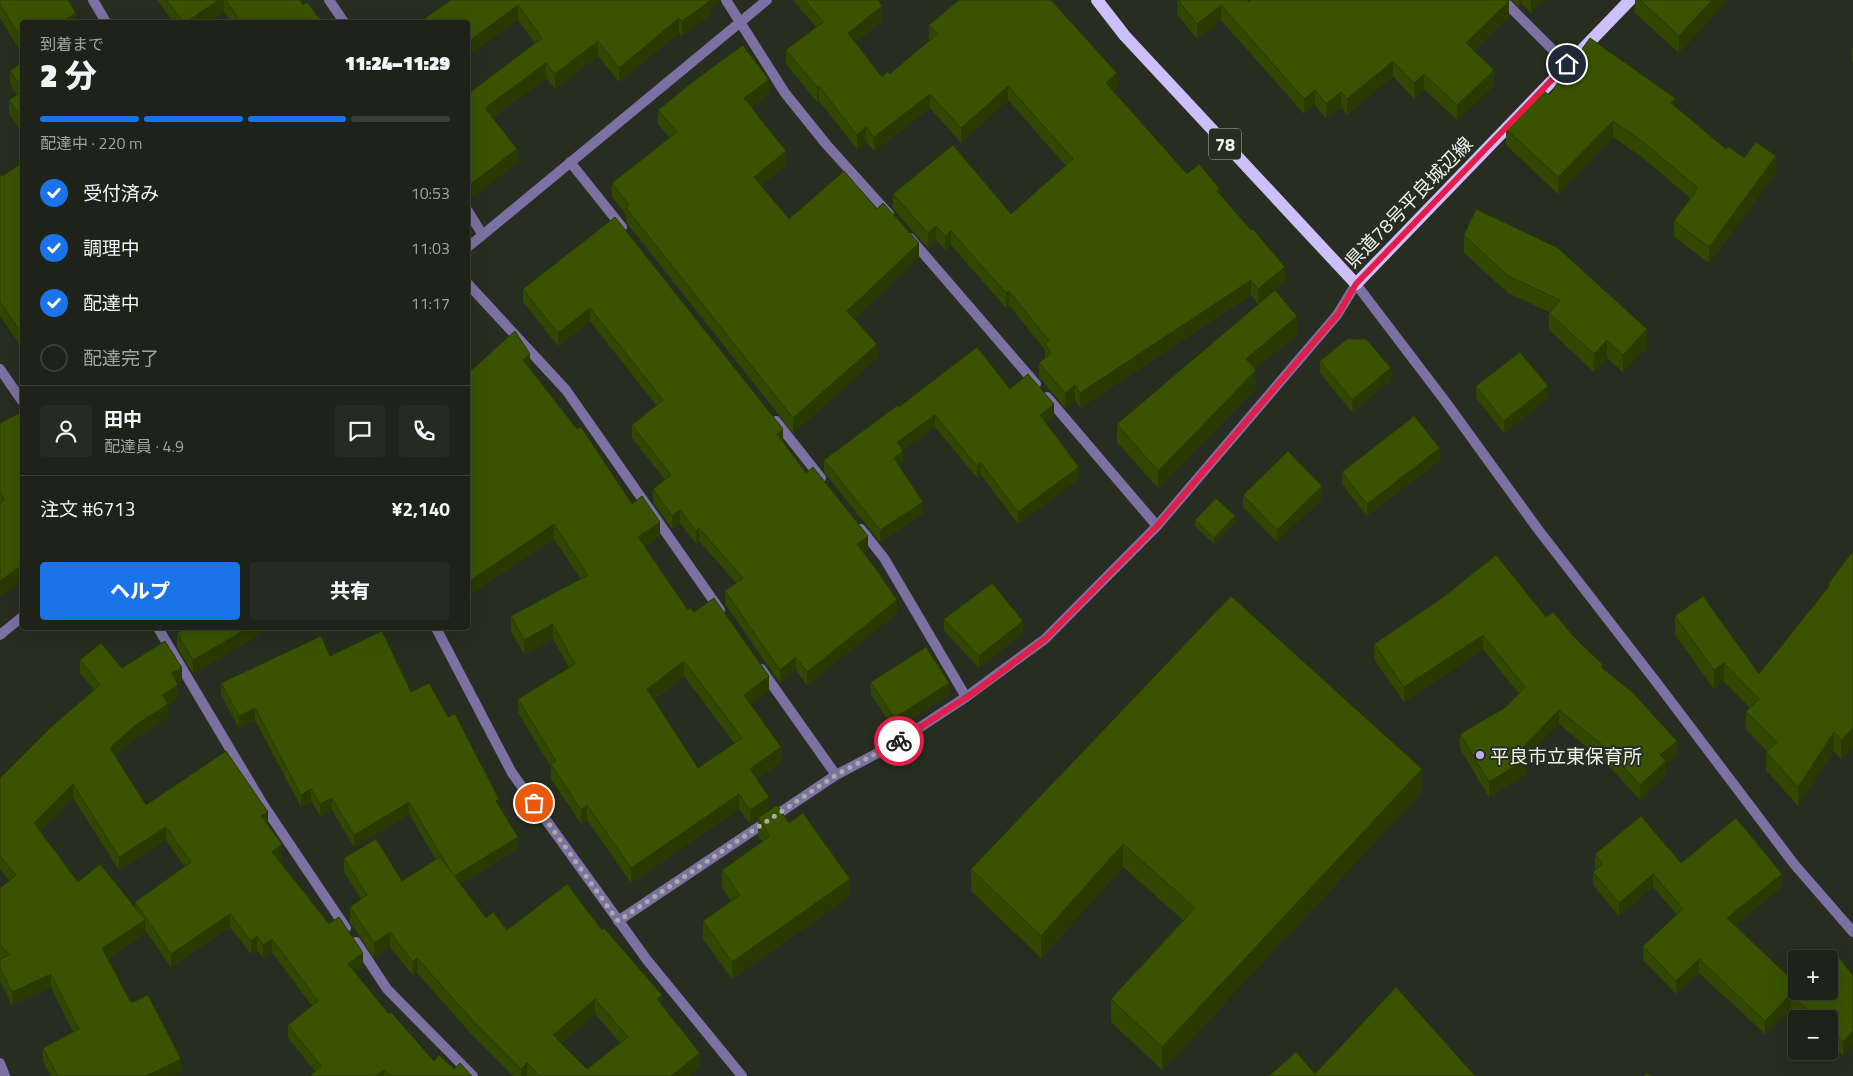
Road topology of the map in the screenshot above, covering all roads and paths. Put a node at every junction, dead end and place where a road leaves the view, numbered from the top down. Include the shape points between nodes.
1 (93, 0) edge
2 (329, 0) edge
3 (726, 0) edge
4 (767, 0) edge
5 (1097, 0) edge
6 (1503, 0) edge
7 (1630, 0) edge
8 (105, 20) edge
9 (343, 20) edge
10 (740, 23) junction
11 (1567, 64) junction
12 (570, 162) junction
13 (470, 214) edge
14 (626, 232) edge
15 (482, 234) junction
16 (470, 245) edge
17 (1356, 284) junction
18 (470, 286) edge
19 (0, 368) edge
20 (20, 399) edge
21 (768, 411) edge
22 (829, 488) edge
23 (854, 520) edge
24 (1157, 526) junction
25 (20, 619) edge
26 (726, 619) edge
27 (159, 630) edge
28 (437, 630) edge
29 (0, 635) edge
30 (755, 660) edge
31 (966, 697) junction
32 (836, 775) junction
33 (618, 921) junction
34 (1853, 932) edge
35 (0, 1063) edge
36 (5, 1076) edge
37 (473, 1076) edge
38 (742, 1076) edge

1 - 8 street
2 - 9 street
3 - 10 street
4 - 10 street
5 - 17 main road, 県道78号平良城辺線 / 78 via 1125,36
6 - 11 street
7 - 11 main road, 県道78号平良城辺線
10 - 12 street
10 - 24 street via 786,93 826,144
11 - 17 main road, 県道78号平良城辺線
12 - 14 street
12 - 15 street
13 - 15 street
15 - 16 street
17 - 24 street via 1338,314
17 - 34 street via 1537,528 1794,864
18 - 26 street via 566,390
19 - 20 street
21 - 22 street
23 - 31 street via 884,558
24 - 31 street via 1045,639
25 - 29 street
27 - 37 street via 264,806 388,989
28 - 33 street via 512,773
30 - 32 street
31 - 32 street via 893,745
32 - 33 street
33 - 38 street
35 - 36 street

